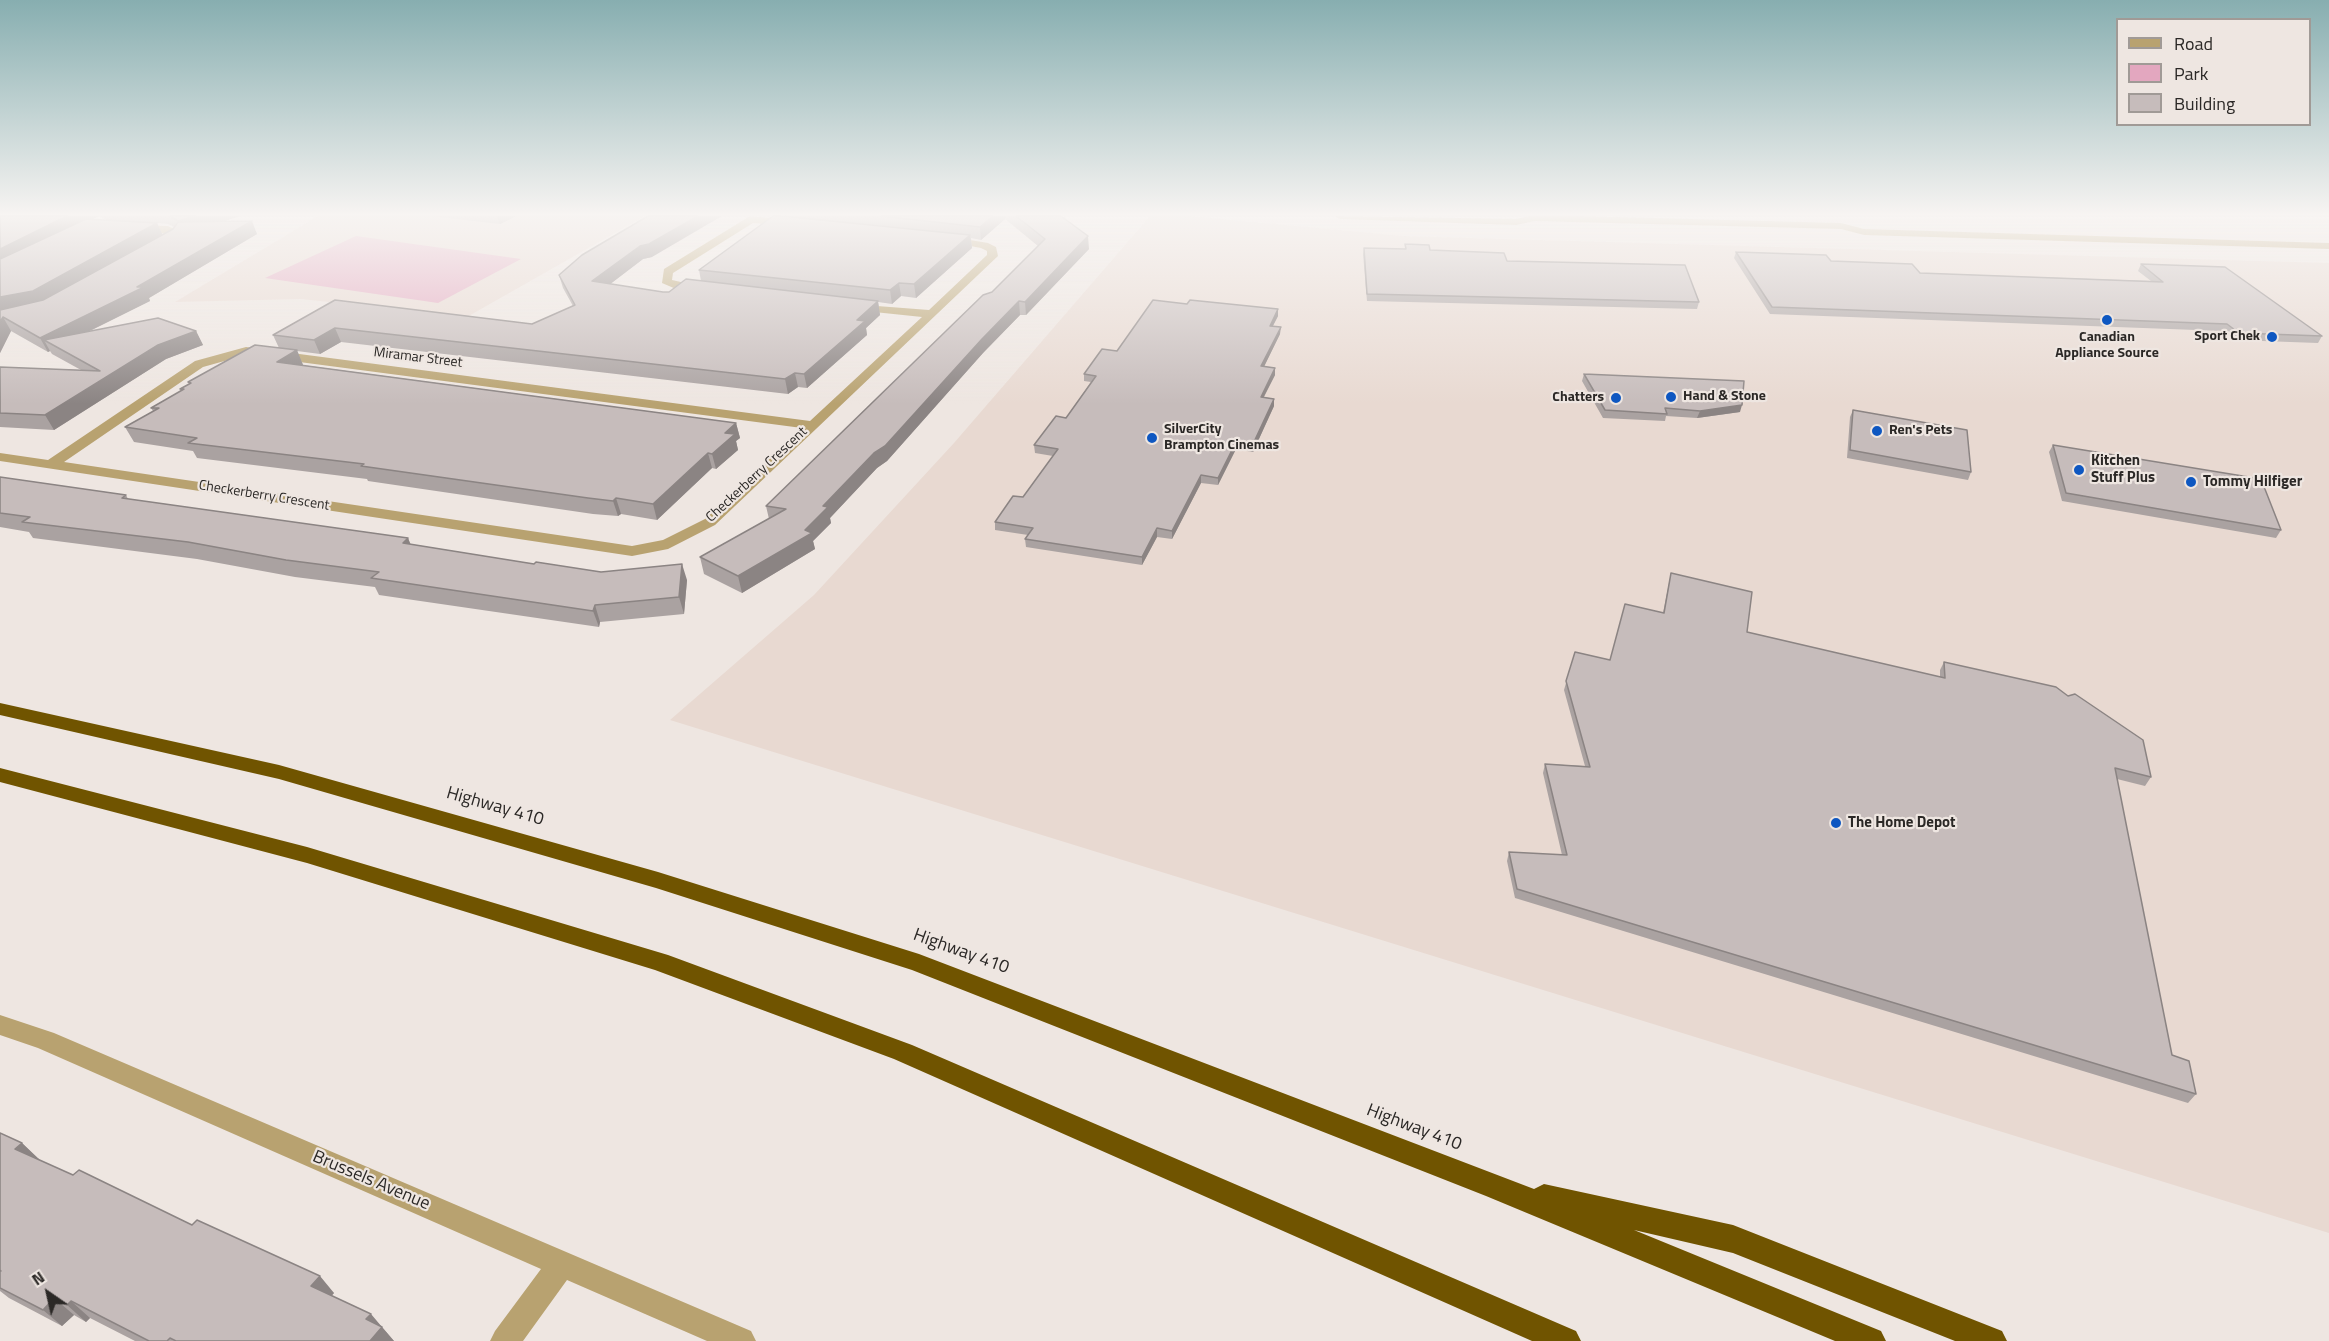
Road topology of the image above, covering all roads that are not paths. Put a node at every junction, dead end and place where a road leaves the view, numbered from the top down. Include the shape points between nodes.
1 (666, 279) edge
2 (969, 279) edge
3 (716, 290) edge
4 (841, 304) edge
5 (931, 314) junction
6 (810, 425) junction
7 (0, 457) edge
8 (52, 464) junction
9 (0, 709) edge
10 (0, 775) edge
11 (0, 1025) edge
12 (1496, 1187) junction
13 (562, 1264) junction
14 (505, 1341) edge
15 (741, 1341) edge
16 (1566, 1341) edge
17 (1871, 1341) edge
18 (1992, 1341) edge

1 - 3 street via 676,286
2 - 5 street, Checkerberry Crescent
4 - 5 street
5 - 6 street, Checkerberry Crescent
6 - 8 street, Miramar Street via 246,351 199,364
6 - 8 street, Checkerberry Crescent via 710,522 668,544 632,551
7 - 8 street, Checkerberry Crescent
9 - 12 highway, Highway 410 via 279,772 658,880 919,963
10 - 16 highway via 307,855 660,962 903,1052
11 - 13 street, Brussels Avenue via 56,1045
12 - 17 highway, Highway 410
12 - 18 highway via 1733,1239
13 - 14 street
13 - 15 street, Brussels Avenue

